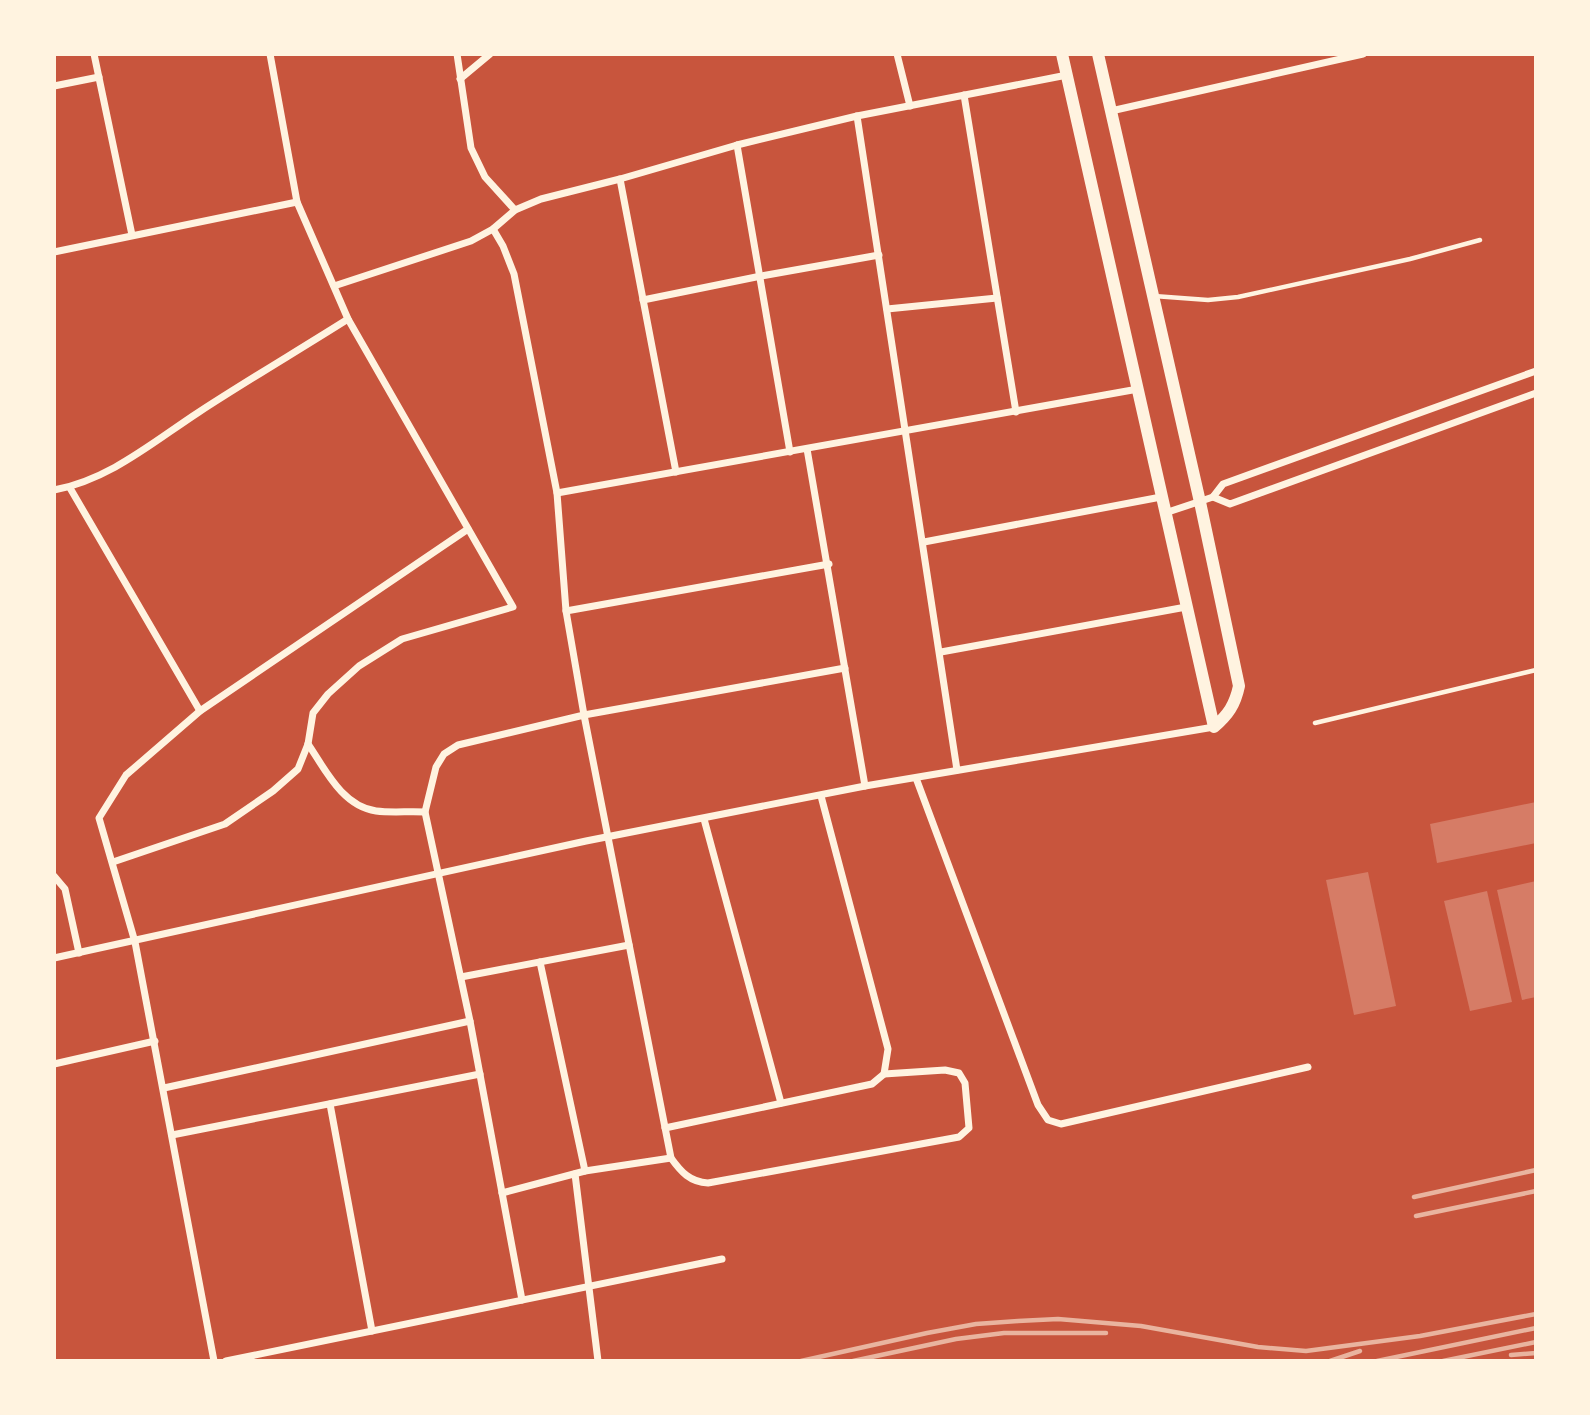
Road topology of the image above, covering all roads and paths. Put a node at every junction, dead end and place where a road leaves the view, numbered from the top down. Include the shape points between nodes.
1 (94, 54) edge
2 (271, 54) edge
3 (457, 54) edge
4 (490, 54) edge
5 (897, 54) edge
6 (1062, 54) edge
7 (1098, 54) edge
8 (1363, 54) edge
9 (1067, 75) junction
10 (99, 77) junction
11 (460, 79) junction
12 (54, 86) edge
13 (964, 95) junction
14 (910, 106) junction
15 (1111, 111) junction
16 (857, 116) junction
17 (737, 145) junction
18 (620, 179) junction
19 (297, 202) junction
20 (515, 210) junction
21 (492, 229) junction
22 (132, 235) junction
23 (1480, 240) dead end
24 (54, 252) edge
25 (879, 255) junction
26 (761, 276) junction
27 (334, 286) junction
28 (1153, 296) junction
29 (997, 298) junction
30 (643, 300) junction
31 (887, 309) junction
32 (348, 319) junction
33 (1536, 371) edge
34 (1138, 389) junction
35 (1536, 393) edge
36 (1016, 412) junction
37 (906, 431) junction
38 (807, 449) junction
39 (790, 452) junction
40 (676, 472) junction
41 (70, 488) junction
42 (54, 490) edge
43 (557, 493) junction
44 (1161, 497) junction
45 (1213, 497) junction
46 (1200, 502) junction
47 (1165, 513) junction
48 (468, 529) junction
49 (924, 542) junction
50 (829, 564) junction
51 (1186, 607) junction
52 (566, 611) junction
53 (941, 652) junction
54 (845, 668) junction
55 (1536, 670) edge
56 (200, 711) junction
57 (584, 715) junction
58 (1315, 723) dead end
59 (1213, 727) junction
60 (308, 744) junction
61 (957, 770) junction
62 (916, 778) junction
63 (865, 786) junction
64 (821, 796) junction
65 (425, 812) junction
66 (704, 819) junction
67 (608, 837) junction
68 (113, 862) junction
69 (440, 874) junction
70 (54, 876) edge
71 (135, 942) junction
72 (629, 945) junction
73 (79, 953) junction
74 (54, 958) edge
75 (540, 962) junction
76 (461, 976) junction
77 (470, 1021) junction
78 (155, 1041) junction
79 (54, 1064) edge
80 (1308, 1067) dead end
81 (480, 1074) junction
82 (884, 1074) junction
83 (164, 1088) junction
84 (781, 1103) junction
85 (330, 1104) junction
86 (666, 1128) junction
87 (172, 1135) junction
88 (671, 1158) junction
89 (585, 1171) junction
90 (575, 1174) junction
91 (502, 1193) junction
92 (722, 1259) dead end
93 (588, 1287) junction
94 (522, 1300) junction
95 (372, 1331) junction
96 (214, 1361) edge
97 (226, 1361) edge
98 (598, 1361) edge

1 - 10 street
2 - 19 street
3 - 11 street
4 - 11 street
5 - 14 street
6 - 9 street
7 - 15 street
8 - 15 street
9 - 13 street
9 - 34 street
10 - 12 street
10 - 22 street
11 - 20 street via 477,164
13 - 14 street
13 - 29 street
14 - 16 street
15 - 28 street
16 - 17 street
16 - 25 street
17 - 18 street
17 - 26 street
18 - 20 street
18 - 30 street
19 - 22 street
19 - 27 street
20 - 21 street
21 - 27 street via 471,241
21 - 43 street via 514,274
22 - 24 street
23 - 28 lane via 1238,297
25 - 26 street
25 - 31 street
26 - 30 street
26 - 39 street
27 - 32 street
28 - 46 street
29 - 31 street
29 - 36 street
30 - 40 street
31 - 37 street
32 - 41 street via 127,461
32 - 48 street
33 - 45 street via 1223,484
34 - 36 street
34 - 44 street
35 - 45 street via 1230,504
36 - 37 street
37 - 38 street
37 - 49 street
38 - 39 street
38 - 50 street
39 - 40 street
40 - 43 street
41 - 42 street
41 - 56 street
43 - 52 street
44 - 47 street
44 - 49 street
45 - 46 street
46 - 47 street
46 - 59 street via 1239,686 1235,703
47 - 51 street
48 - 56 street
48 - 60 street via 513,607 402,639 359,666 313,713
49 - 53 street
50 - 52 street
50 - 54 street
51 - 53 street
51 - 59 street
52 - 57 street
53 - 61 street
54 - 57 street
54 - 63 street
55 - 58 lane
56 - 68 street via 126,775 99,818
57 - 65 street via 458,745 444,754 436,767
57 - 67 street
59 - 61 street
60 - 65 street via 346,797 374,811
60 - 68 street via 298,769 225,824
61 - 62 street
62 - 63 street
62 - 80 street via 1038,1105 1048,1120 1061,1124
63 - 64 street
64 - 66 street
64 - 82 street via 888,1049
65 - 69 street
66 - 67 street
66 - 84 street
67 - 69 street
67 - 72 street
68 - 71 street
69 - 71 street
69 - 76 street
70 - 73 street via 65,889
71 - 73 street
71 - 78 street
72 - 75 street
72 - 86 street
73 - 74 street
75 - 76 street
75 - 89 street
76 - 77 street
77 - 81 street
77 - 83 street
78 - 79 street
78 - 83 street
81 - 85 street
81 - 91 street
82 - 84 street via 872,1084
82 - 88 street via 946,1069 959,1073 965,1083 969,1128 959,1137 708,1183 696,1183
83 - 87 street
84 - 86 street
85 - 87 street
85 - 95 street
86 - 88 street
87 - 96 street
88 - 89 street
89 - 90 street
90 - 91 street
90 - 93 street
91 - 94 street
92 - 93 street
93 - 94 street
93 - 98 street
94 - 95 street
95 - 97 street

